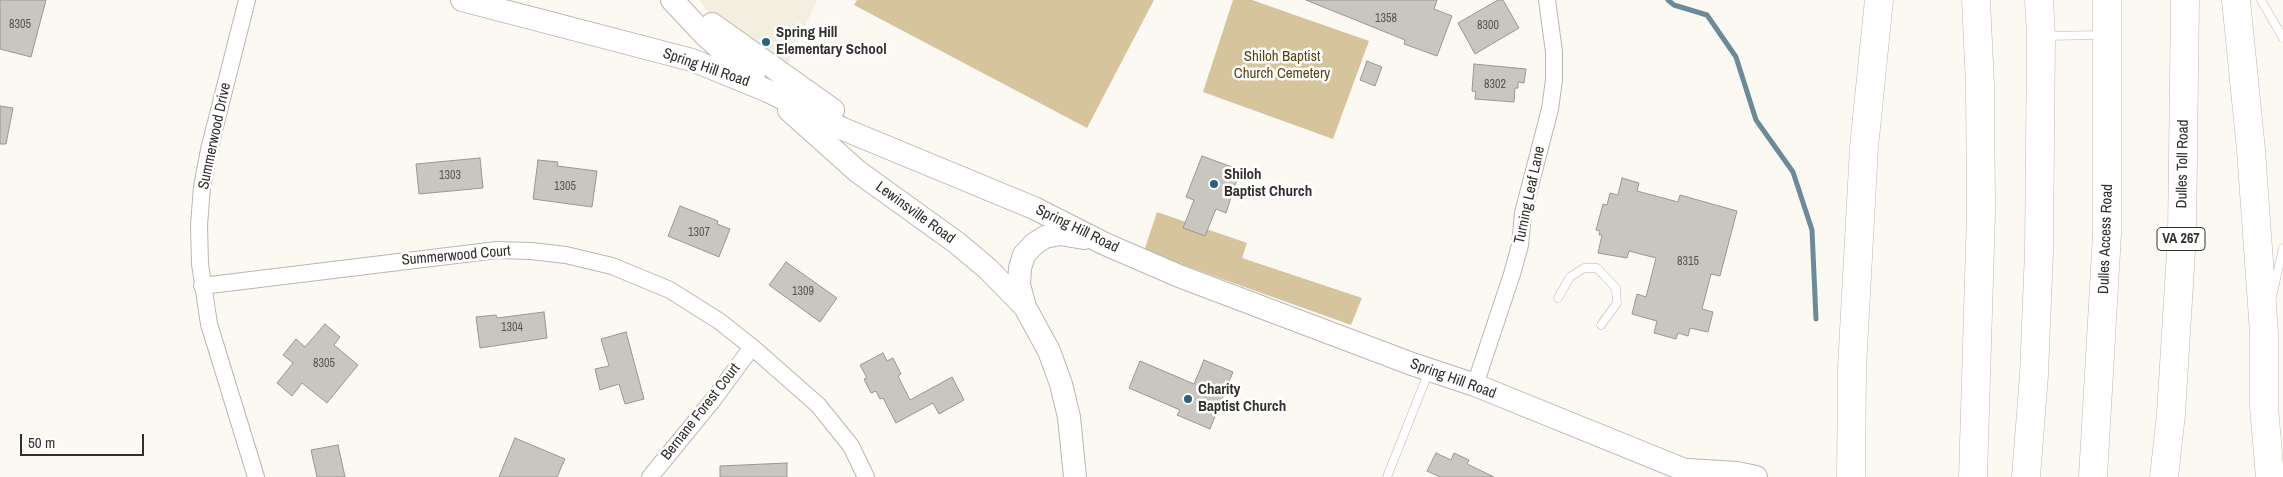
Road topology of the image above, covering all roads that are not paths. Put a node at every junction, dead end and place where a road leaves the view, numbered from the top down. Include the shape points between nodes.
1 (247, 0) edge
2 (462, 0) edge
3 (672, 0) edge
4 (678, 0) edge
5 (1547, 0) edge
6 (1879, 0) edge
7 (1976, 0) edge
8 (2039, 0) edge
9 (2108, 0) edge
10 (2185, 0) edge
11 (2236, 0) edge
12 (2261, 0) edge
13 (2108, 34) junction
14 (2041, 36) junction
15 (2283, 38) edge
16 (768, 91) junction
17 (918, 159) junction
18 (1105, 244) junction
19 (2283, 248) edge
20 (202, 286) junction
21 (1558, 298) dead end
22 (1025, 307) junction
23 (1600, 325) dead end
24 (2264, 333) junction
25 (752, 347) junction
26 (2266, 361) junction
27 (1430, 369) junction
28 (1475, 386) junction
29 (2283, 411) edge
30 (1695, 474) edge
31 (1973, 475) edge
32 (256, 477) edge
33 (650, 477) edge
34 (866, 477) edge
35 (1075, 477) edge
36 (1387, 477) edge
37 (1756, 477) edge
38 (1851, 477) edge
39 (2026, 477) edge
40 (2093, 477) edge
41 (2164, 477) edge
42 (2270, 477) edge

1 - 20 street, Summerwood Drive via 202,187 199,225
2 - 16 main road, Spring Hill Road via 692,60
3 - 16 main road, Lewinsville Road via 705,35
4 - 17 main road via 823,104
5 - 28 street, Turning Leaf Lane via 1554,52 1550,109 1524,213 1520,245
6 - 38 highway via 1864,148 1852,368
7 - 31 highway via 1981,213
8 - 14 highway
9 - 13 highway, Dulles Access Road
10 - 41 highway, Dulles Toll Road / VA 267 via 2182,235
11 - 24 highway
12 - 15 lane
13 - 14 lane
13 - 40 highway, Dulles Access Road via 2107,234
14 - 39 highway via 2039,251
16 - 17 main road, Spring Hill Road via 843,129
16 - 22 main road, Lewinsville Road via 857,171 957,243
17 - 18 main road, Spring Hill Road via 1051,216
18 - 22 main road via 1060,234 1045,237 1034,244 1024,254 1020,268 1019,285
18 - 27 main road, Spring Hill Road via 1178,276
19 - 24 lane
20 - 25 street, Summerwood Court via 472,252 531,251 588,260 627,271 670,290 719,321
20 - 32 street, Summerwood Drive via 216,351
21 - 23 lane via 1570,277 1584,268 1597,268 1616,288 1617,303
22 - 35 main road, Lewinsville Road via 1049,351 1061,384 1069,417
24 - 26 highway
25 - 33 street, Bernane Forest Court
25 - 34 street, Summerwood Court via 818,405 851,446
26 - 29 highway via 2274,393
26 - 42 highway via 2264,407
27 - 28 main road, Spring Hill Road
27 - 36 lane
28 - 30 main road, Spring Hill Road
30 - 37 main road, Spring Hill Road via 1737,473

